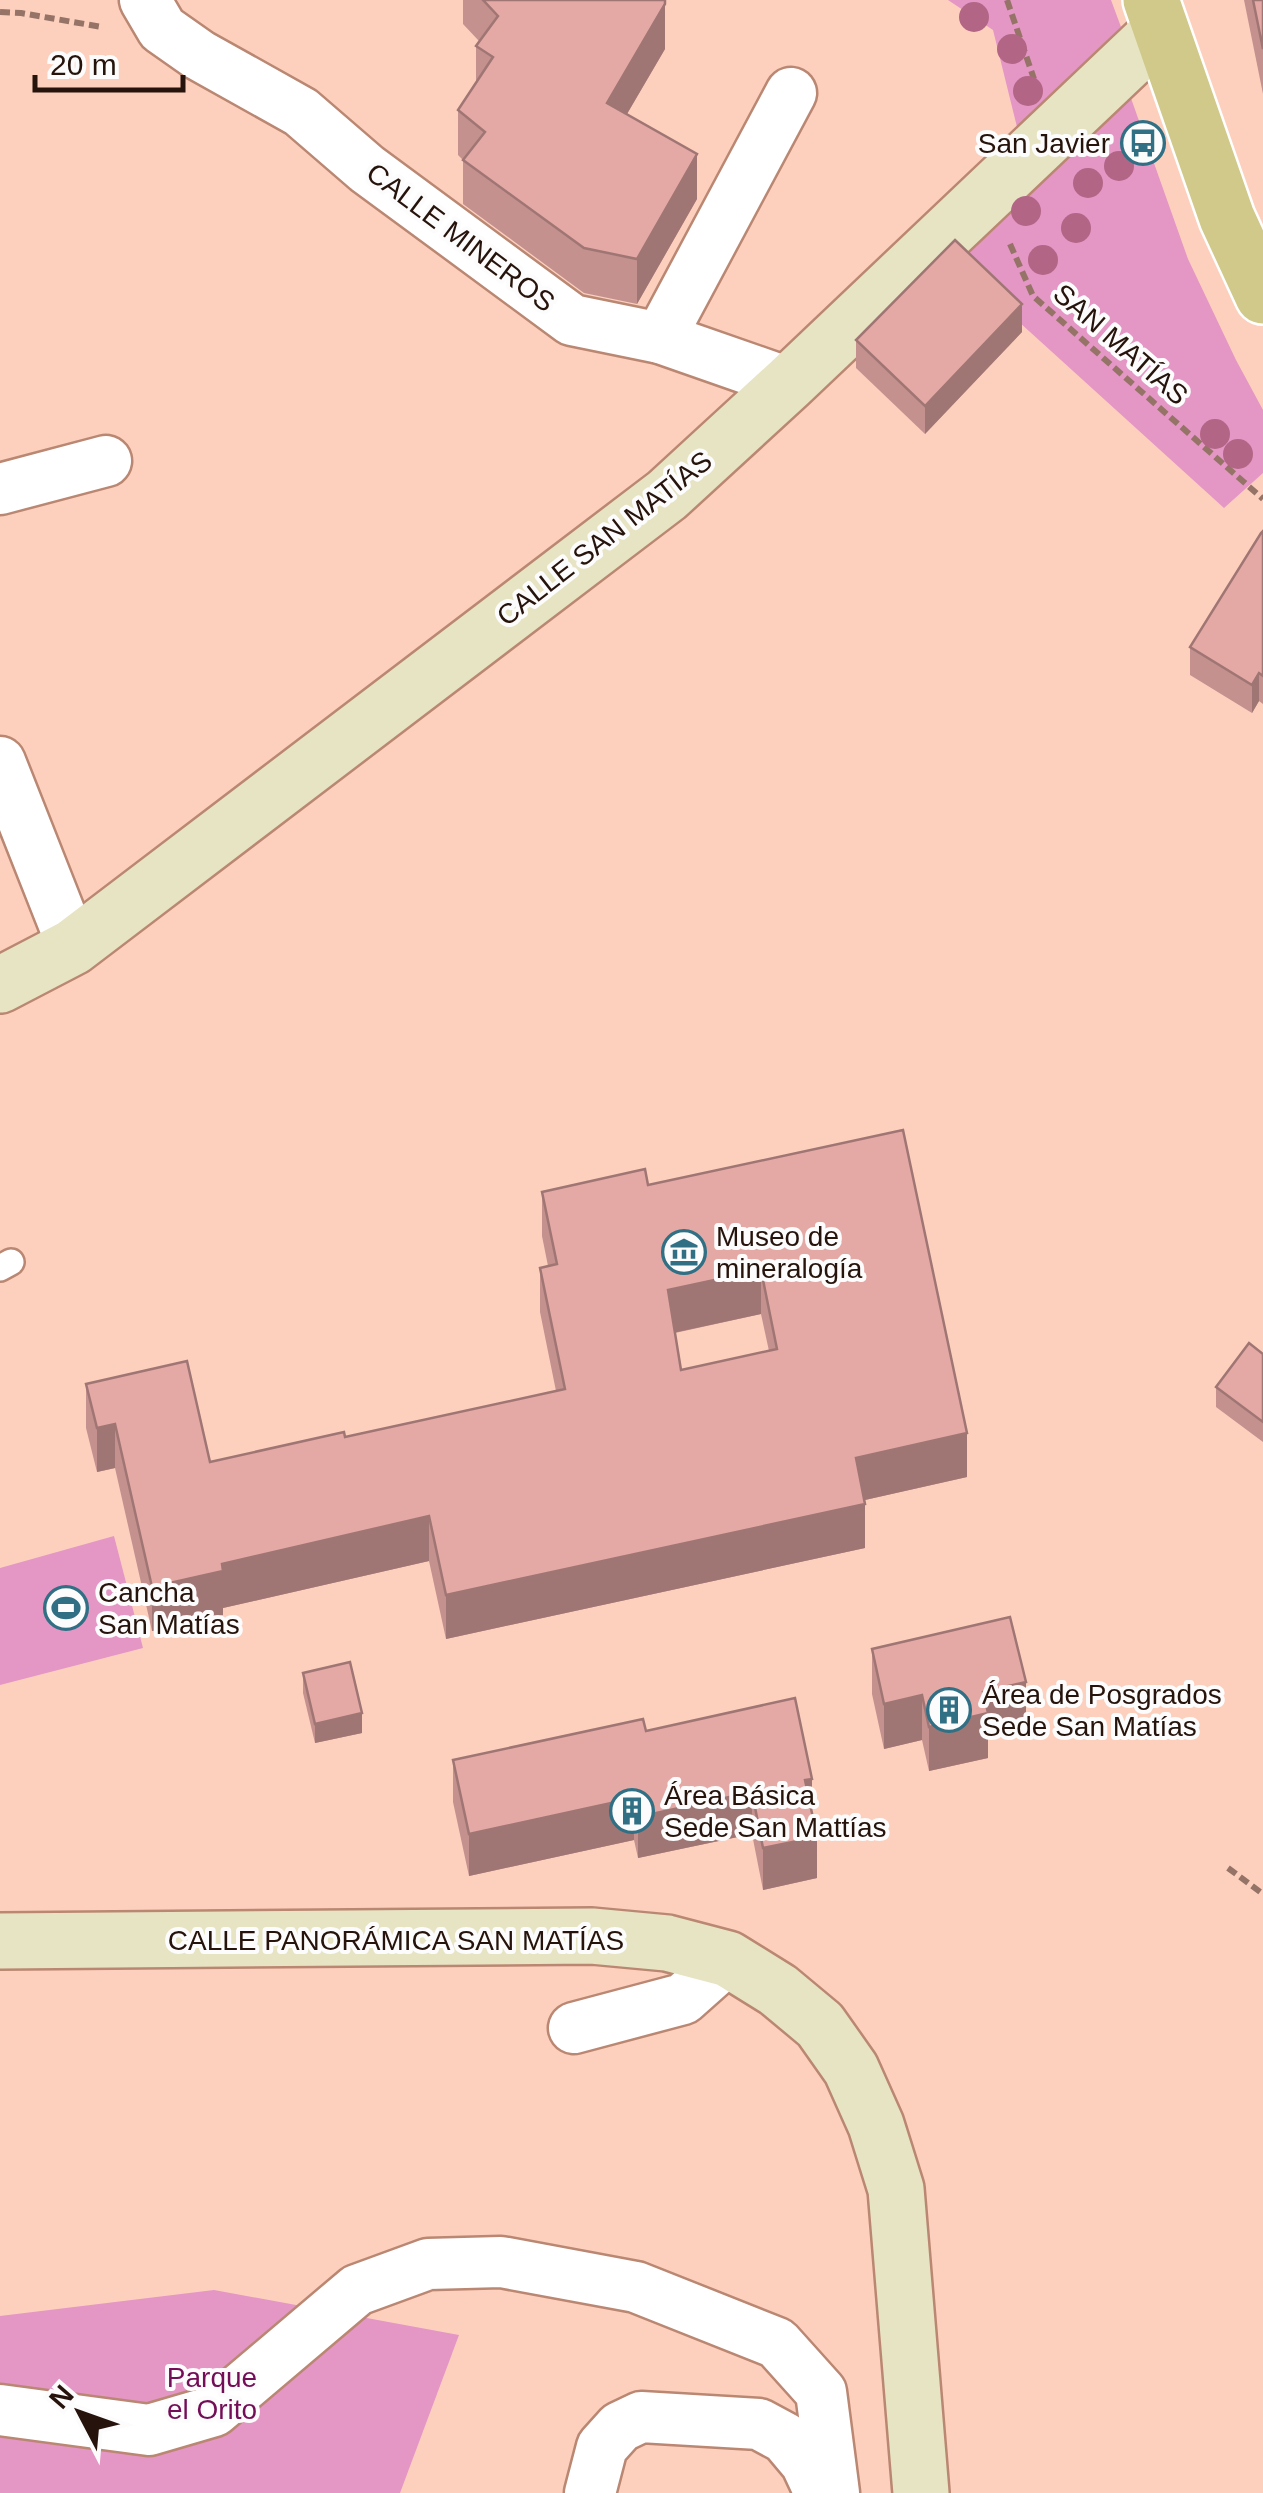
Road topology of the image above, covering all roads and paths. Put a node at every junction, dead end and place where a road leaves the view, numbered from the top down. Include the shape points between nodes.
1 (1007, 0) edge
2 (0, 12) edge
3 (154, 14) edge
4 (1155, 15) edge
5 (105, 28) dead end
6 (791, 93) dead end
7 (1052, 132) junction
8 (987, 194) junction
9 (1263, 296) edge
10 (660, 338) junction
11 (789, 384) junction
12 (106, 461) dead end
13 (0, 489) edge
14 (1263, 499) edge
15 (0, 762) edge
16 (73, 947) junction
17 (0, 985) edge
18 (1228, 1868) dead end
19 (1263, 1894) edge
20 (0, 1941) edge
21 (728, 1958) junction
22 (574, 2028) dead end
23 (0, 2410) edge
24 (590, 2493) edge
25 (820, 2493) edge
26 (834, 2493) edge
27 (921, 2493) edge

1 - 7 path
2 - 5 path
3 - 10 street, CALLE MINEROS via 198,55 301,112 367,169 572,320
4 - 7 street, CALLE SAN MATÍAS
4 - 9 main road via 1227,218
6 - 10 street
7 - 8 street, CALLE SAN MATÍAS
8 - 11 street, CALLE SAN MATÍAS
8 - 14 path, SAN MATÍAS via 1032,296
10 - 11 street, CALLE MINEROS
11 - 16 street, CALLE SAN MATÍAS via 666,495
12 - 13 street
15 - 16 street
16 - 17 street, CALLE SAN MATÍAS
18 - 19 path
20 - 21 street, CALLE PANORÁMICA SAN MATÍAS via 592,1936 668,1943
21 - 22 street via 684,2000
21 - 27 street, CALLE PANORÁMICA SAN MATÍAS via 820,2024 851,2069 876,2125 896,2189
23 - 26 street via 149,2430 214,2411 357,2290 428,2264 501,2262 636,2287 777,2344 821,2392
24 - 25 street via 602,2447 620,2427 642,2417 759,2424 785,2438

